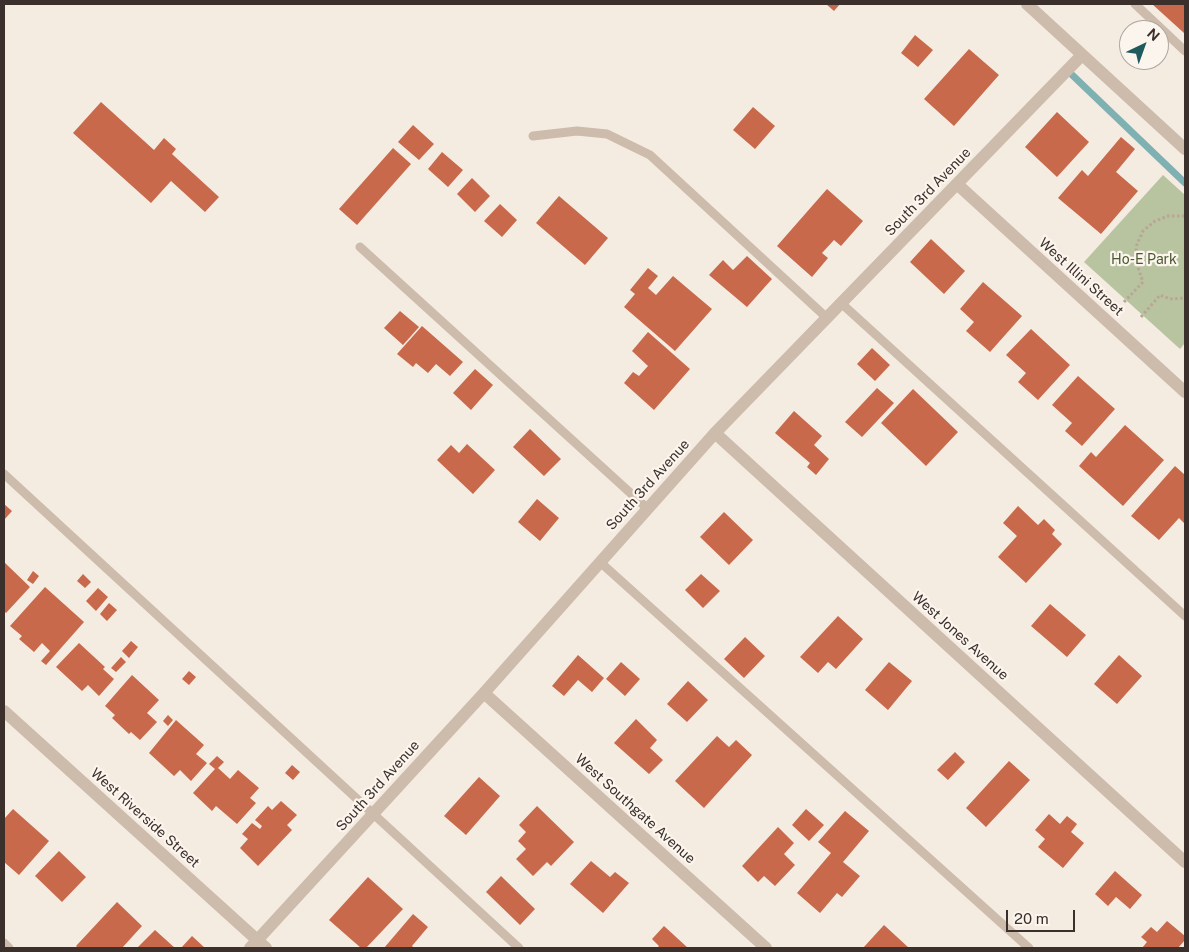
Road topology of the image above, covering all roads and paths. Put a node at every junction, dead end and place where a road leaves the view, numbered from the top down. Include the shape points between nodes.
1 (1027, 4) edge
2 (1135, 4) edge
3 (1185, 51) edge
4 (1082, 55) junction
5 (533, 136) dead end
6 (1185, 150) edge
7 (957, 184) junction
8 (1185, 216) edge
9 (360, 248) dead end
10 (1185, 298) edge
11 (1124, 302) dead end
12 (841, 303) junction
13 (827, 318) junction
14 (1141, 318) dead end
15 (1185, 392) edge
16 (715, 433) junction
17 (4, 474) edge
18 (648, 509) junction
19 (600, 562) junction
20 (1185, 616) edge
21 (484, 693) junction
22 (4, 711) edge
23 (372, 814) junction
24 (1185, 862) edge
25 (4, 943) edge
26 (258, 946) edge
27 (10, 948) edge
28 (519, 948) edge
29 (766, 948) edge
30 (1029, 948) edge

1 - 4 street
2 - 3 lane
4 - 6 street
4 - 7 street, South 3rd Avenue
5 - 13 lane via 577,131 607,134 650,154
7 - 12 street, South 3rd Avenue
7 - 15 street, West Illini Street
8 - 11 path via 1168,216 1143,231 1136,244 1135,259 1143,282
9 - 18 lane
10 - 14 path via 1170,299 1160,295
12 - 13 street, South 3rd Avenue
12 - 20 lane
13 - 16 street, South 3rd Avenue
16 - 18 street, South 3rd Avenue
16 - 24 street, West Jones Avenue
17 - 23 lane
18 - 19 street, South 3rd Avenue
19 - 21 street, South 3rd Avenue
19 - 30 lane
21 - 23 street, South 3rd Avenue
21 - 29 street, West Southgate Avenue
22 - 26 street, West Riverside Street
23 - 26 street, South 3rd Avenue
23 - 28 lane
25 - 27 lane

